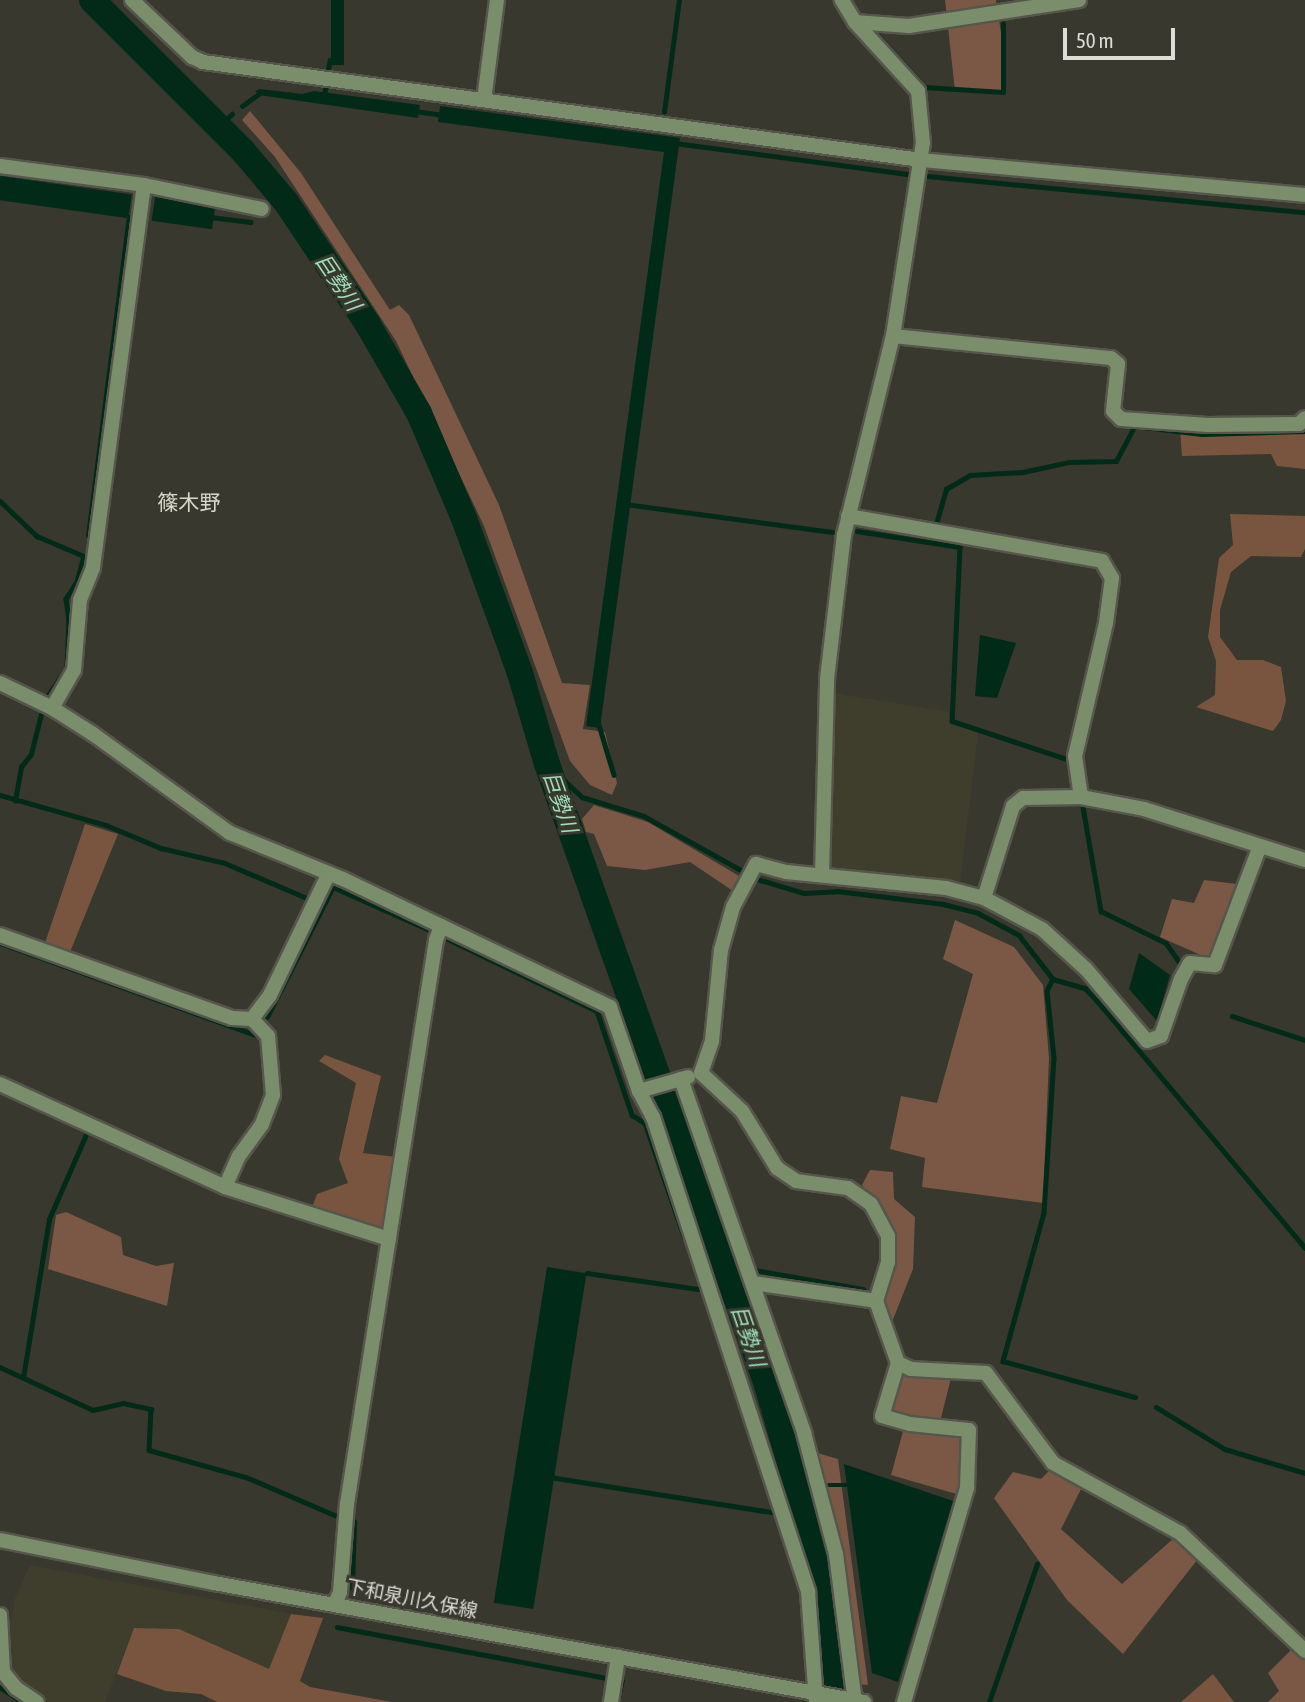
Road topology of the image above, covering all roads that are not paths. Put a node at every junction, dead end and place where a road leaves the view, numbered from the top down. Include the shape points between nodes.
1 (132, 0) edge
2 (497, 0) edge
3 (842, 0) edge
4 (1079, 0) edge
5 (855, 22) junction
6 (484, 100) junction
7 (921, 160) junction
8 (0, 166) edge
9 (144, 185) junction
10 (1305, 195) edge
11 (262, 209) dead end
12 (893, 336) junction
13 (1305, 418) edge
14 (848, 516) junction
15 (0, 683) edge
16 (52, 708) junction
17 (1081, 797) junction
18 (1260, 846) junction
19 (1305, 860) edge
20 (328, 875) junction
21 (822, 875) junction
22 (984, 898) junction
23 (441, 926) junction
24 (0, 935) edge
25 (252, 1019) junction
26 (701, 1073) junction
27 (681, 1079) junction
28 (0, 1084) edge
29 (639, 1091) junction
30 (225, 1187) junction
31 (389, 1239) junction
32 (753, 1283) junction
33 (876, 1301) junction
34 (898, 1363) junction
35 (0, 1540) edge
36 (335, 1604) junction
37 (0, 1615) edge
38 (1305, 1651) edge
39 (618, 1657) junction
40 (816, 1698) edge
41 (858, 1701) edge
42 (37, 1702) edge
43 (611, 1702) edge
44 (904, 1702) edge

1 - 6 street via 203,62
2 - 6 street
3 - 5 street
4 - 5 street via 909,26
5 - 7 street via 918,92
6 - 7 street
7 - 10 street
7 - 12 street
8 - 9 street
9 - 11 street
9 - 16 street via 93,566 80,600 74,670
12 - 13 street via 1111,358 1118,364 1113,411 1121,419 1208,425 1299,424
12 - 14 street
14 - 17 street via 1102,561 1112,578 1075,756
14 - 21 street via 827,679
15 - 16 street
16 - 20 street via 230,833
17 - 18 street via 1144,808
17 - 22 street via 1023,798 1013,806
18 - 19 street
18 - 22 street via 1215,965 1190,963 1161,1036 1147,1041 1086,969 1042,929
20 - 23 street
20 - 25 street via 270,995
21 - 22 street via 946,888
21 - 26 street via 756,864 744,884 721,950 712,1041
23 - 29 street via 610,1007
23 - 31 street
24 - 25 street via 232,1018
25 - 30 street via 268,1035 273,1096
26 - 27 street
26 - 33 street via 742,1111 777,1168 796,1181 848,1188 871,1204 888,1236 888,1262
27 - 29 street
27 - 32 street
28 - 30 street
29 - 40 street via 653,1117 808,1592
30 - 31 street
31 - 36 street
32 - 33 street
32 - 41 street via 804,1433 836,1554
33 - 34 street
34 - 38 street via 911,1369 986,1373 1053,1463 1180,1533
34 - 44 street via 882,1416 969,1430 967,1488
35 - 36 street, 下和泉川久保線
36 - 39 street, 下和泉川久保線
37 - 42 street via 3,1672
39 - 40 street, 下和泉川久保線
39 - 43 street
40 - 41 street, 下和泉川久保線

